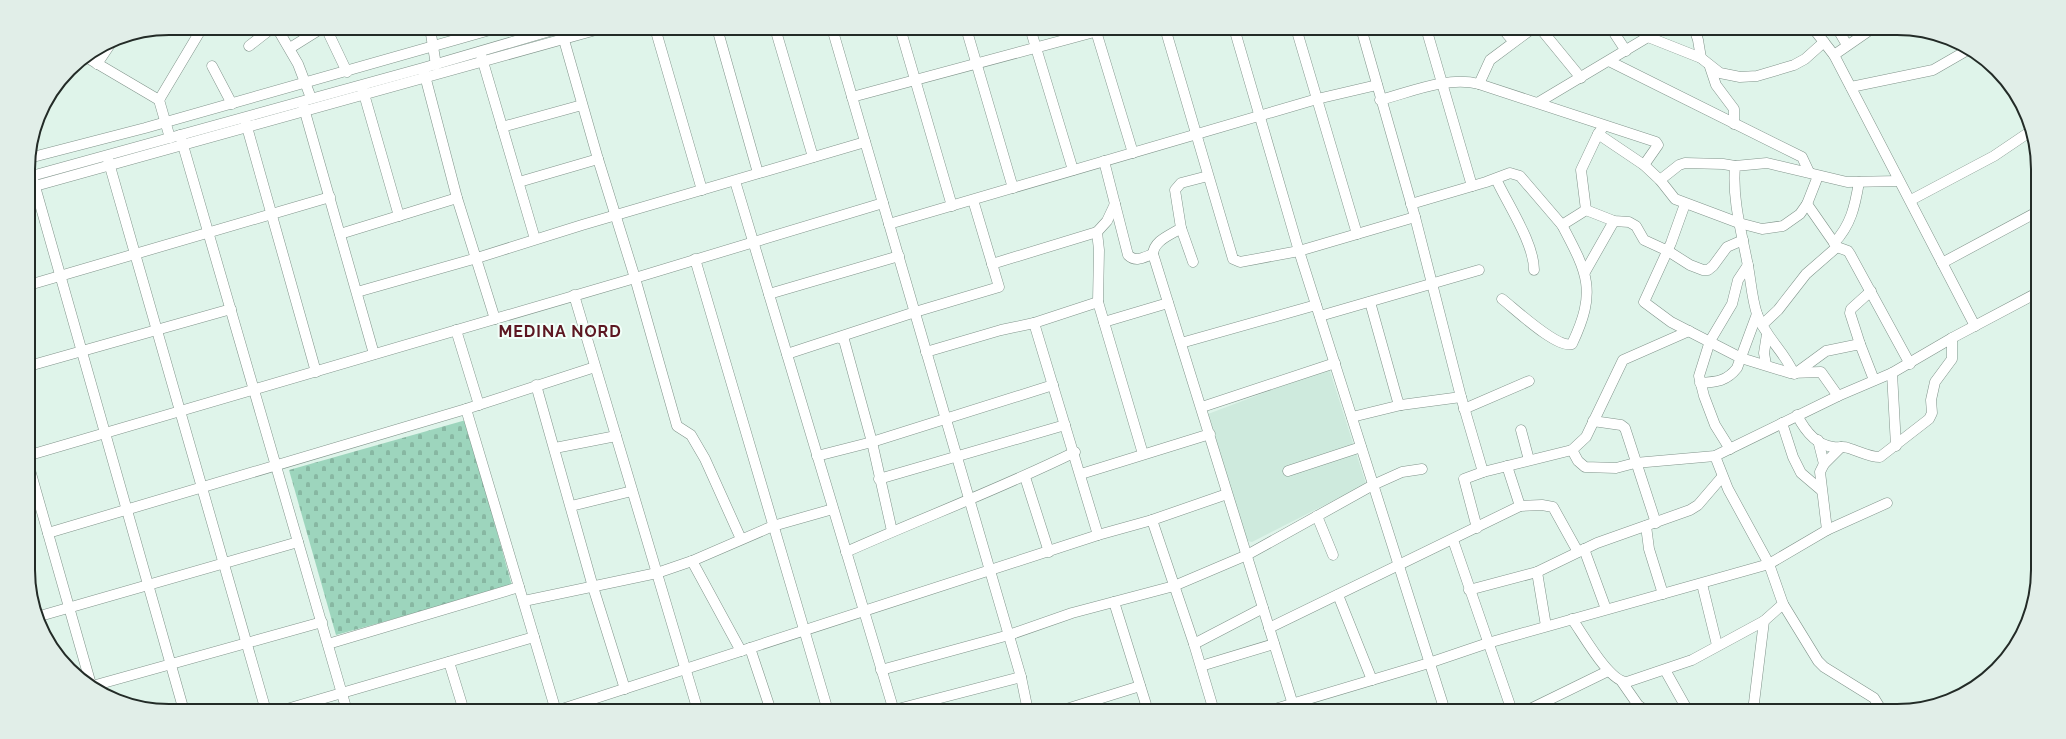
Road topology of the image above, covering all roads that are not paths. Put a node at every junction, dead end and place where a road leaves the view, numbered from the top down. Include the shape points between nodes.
1 (198, 35) edge
2 (263, 35) edge
3 (282, 35) edge
4 (311, 35) edge
5 (329, 35) edge
6 (431, 35) edge
7 (472, 35) edge
8 (540, 35) edge
9 (563, 35) edge
10 (578, 35) edge
11 (657, 35) edge
12 (719, 35) edge
13 (777, 35) edge
14 (834, 35) edge
15 (902, 35) edge
16 (968, 35) edge
17 (1032, 35) edge
18 (1078, 35) edge
19 (1097, 35) edge
20 (1167, 35) edge
21 (1236, 35) edge
22 (1298, 35) edge
23 (1363, 35) edge
24 (1428, 35) edge
25 (1508, 35) edge
26 (1522, 35) edge
27 (1546, 35) edge
28 (1616, 35) edge
29 (1651, 35) edge
30 (1696, 35) edge
31 (1818, 35) edge
32 (1841, 35) edge
33 (1862, 35) edge
34 (1648, 37) junction
35 (564, 39) junction
36 (1513, 41) junction
37 (1824, 42) junction
38 (1847, 45) junction
39 (249, 46) dead end
40 (433, 46) junction
41 (1036, 47) junction
42 (290, 48) junction
43 (106, 51) edge
44 (1626, 51) junction
45 (1964, 53) edge
46 (1834, 55) junction
47 (481, 56) junction
48 (1702, 58) junction
49 (91, 60) edge
50 (1609, 61) junction
51 (97, 64) junction
52 (976, 64) junction
53 (436, 65) junction
54 (212, 66) dead end
55 (1710, 67) junction
56 (347, 72) junction
57 (424, 73) junction
58 (1581, 78) junction
59 (915, 80) junction
60 (306, 83) junction
61 (1443, 84) junction
62 (1479, 84) junction
63 (1377, 85) junction
64 (1851, 87) junction
65 (363, 89) junction
66 (852, 97) junction
67 (1317, 99) junction
68 (159, 100) junction
69 (1380, 100) junction
70 (1539, 102) junction
71 (306, 103) junction
72 (232, 104) junction
73 (582, 105) junction
74 (1260, 116) junction
75 (167, 121) junction
76 (246, 122) junction
77 (1734, 124) junction
78 (502, 127) junction
79 (1601, 130) junction
80 (1197, 134) junction
81 (2026, 134) edge
82 (178, 139) junction
83 (865, 142) junction
84 (1133, 153) junction
85 (35, 156) edge
86 (813, 157) junction
87 (598, 159) junction
88 (108, 161) junction
89 (1104, 162) junction
90 (1644, 165) junction
91 (1735, 166) junction
92 (1073, 170) junction
93 (758, 173) junction
94 (1813, 174) junction
95 (1208, 176) junction
96 (1496, 179) junction
97 (1660, 180) junction
98 (35, 181) edge
99 (735, 181) junction
100 (1899, 181) junction
101 (519, 182) junction
102 (1859, 182) junction
103 (1472, 186) junction
104 (1013, 188) junction
105 (702, 190) junction
106 (35, 195) edge
107 (330, 197) junction
108 (457, 198) junction
109 (973, 200) junction
110 (1911, 200) junction
111 (883, 203) junction
112 (1114, 204) junction
113 (1411, 204) junction
114 (1685, 204) junction
115 (1807, 204) junction
116 (952, 206) junction
117 (1586, 210) junction
118 (271, 214) junction
119 (2031, 215) edge
120 (399, 216) junction
121 (616, 217) junction
122 (1415, 217) junction
123 (1614, 221) junction
124 (1739, 223) junction
125 (889, 224) junction
126 (1562, 225) junction
127 (1181, 228) junction
128 (1097, 232) junction
129 (209, 233) junction
130 (340, 234) junction
131 (1357, 234) junction
132 (535, 239) junction
133 (1742, 240) junction
134 (753, 242) junction
135 (1836, 245) junction
136 (1668, 250) junction
137 (1299, 251) junction
138 (134, 254) junction
139 (1153, 254) junction
140 (899, 256) junction
141 (477, 258) junction
142 (695, 259) junction
143 (1193, 262) dead end
144 (1942, 263) junction
145 (992, 264) junction
146 (1748, 265) junction
147 (1479, 270) dead end
148 (1534, 270) dead end
149 (1585, 272) junction
150 (60, 276) junction
151 (635, 278) junction
152 (35, 283) edge
153 (1432, 285) junction
154 (1871, 291) junction
155 (357, 292) junction
156 (769, 294) junction
157 (574, 295) junction
158 (2031, 296) edge
159 (1502, 299) dead end
160 (1098, 302) junction
161 (1370, 302) junction
162 (1168, 303) junction
163 (1316, 305) junction
164 (231, 309) junction
165 (915, 312) junction
166 (1757, 314) junction
167 (1320, 316) junction
168 (494, 319) junction
169 (1104, 322) junction
170 (1034, 323) junction
171 (1975, 326) junction
172 (1765, 329) junction
173 (156, 330) junction
174 (456, 330) junction
175 (1689, 331) junction
176 (840, 338) junction
177 (1952, 338) junction
178 (1710, 341) junction
179 (1181, 343) junction
180 (1860, 344) junction
181 (926, 352) junction
182 (81, 353) junction
183 (1764, 353) junction
184 (374, 354) junction
185 (787, 354) junction
186 (1817, 357) junction
187 (1741, 358) junction
188 (1753, 362) junction
189 (1335, 363) junction
190 (35, 364) edge
191 (1910, 364) junction
192 (1766, 365) junction
193 (595, 367) junction
194 (316, 372) junction
195 (1821, 372) junction
196 (1795, 373) junction
197 (1892, 373) junction
198 (1874, 380) junction
199 (1528, 381) dead end
200 (1700, 383) junction
201 (536, 385) junction
202 (1053, 385) junction
203 (254, 390) junction
204 (1838, 396) junction
205 (1461, 398) junction
206 (479, 404) junction
207 (1401, 405) junction
208 (1202, 407) junction
209 (466, 409) junction
210 (1464, 409) junction
211 (180, 412) junction
212 (1797, 416) junction
213 (945, 417) junction
214 (1352, 418) junction
215 (1593, 421) junction
216 (1782, 423) junction
217 (1065, 425) junction
218 (1521, 430) dead end
219 (105, 433) junction
220 (1210, 434) junction
221 (616, 436) junction
222 (1818, 440) junction
223 (872, 442) junction
224 (1896, 446) junction
225 (1361, 447) junction
226 (1840, 447) junction
227 (555, 448) junction
228 (1730, 449) junction
229 (1572, 450) junction
230 (1074, 452) junction
231 (35, 454) edge
232 (1143, 454) junction
233 (817, 456) junction
234 (1715, 456) junction
235 (957, 457) junction
236 (1529, 460) junction
237 (1635, 463) junction
238 (276, 464) junction
239 (1824, 464) junction
240 (1507, 466) junction
241 (1422, 469) dead end
242 (1288, 471) dead end
243 (1483, 472) junction
244 (1081, 474) junction
245 (1025, 477) junction
246 (1722, 477) junction
247 (879, 480) junction
248 (1373, 485) junction
249 (202, 487) junction
250 (35, 488) edge
251 (1821, 490) junction
252 (632, 491) junction
253 (1227, 494) junction
254 (970, 500) junction
255 (1887, 503) dead end
256 (571, 506) junction
257 (1520, 506) junction
258 (126, 509) junction
259 (833, 509) junction
260 (1317, 516) junction
261 (1152, 520) junction
262 (1656, 523) junction
263 (773, 526) junction
264 (1646, 526) junction
265 (1477, 528) junction
266 (1827, 530) junction
267 (892, 531) junction
268 (48, 533) junction
269 (1098, 535) junction
270 (741, 539) junction
271 (1453, 540) junction
272 (298, 542) junction
273 (1581, 551) junction
274 (846, 552) junction
275 (1049, 552) junction
276 (1247, 555) junction
277 (1333, 555) dead end
278 (692, 562) junction
279 (224, 564) junction
280 (1769, 564) junction
281 (1399, 566) junction
282 (990, 571) junction
283 (1536, 572) junction
284 (657, 573) junction
285 (1702, 584) junction
286 (148, 586) junction
287 (1174, 586) junction
288 (519, 587) junction
289 (593, 587) junction
290 (1469, 590) junction
291 (1663, 594) junction
292 (1338, 595) junction
293 (524, 601) junction
294 (1114, 602) junction
295 (1783, 604) junction
296 (69, 608) junction
297 (1262, 608) junction
298 (1606, 609) junction
299 (863, 612) junction
300 (43, 615) edge
301 (1572, 619) junction
302 (1764, 621) junction
303 (322, 622) junction
304 (1546, 626) junction
305 (1269, 628) junction
306 (804, 631) junction
307 (1009, 636) junction
308 (534, 637) junction
309 (247, 643) junction
310 (1488, 643) junction
311 (328, 644) junction
312 (1194, 644) junction
313 (1274, 644) junction
314 (1718, 645) junction
315 (745, 650) junction
316 (449, 662) junction
317 (1429, 663) junction
318 (170, 664) junction
319 (1201, 666) junction
320 (686, 669) junction
321 (881, 670) junction
322 (1665, 670) junction
323 (1608, 671) junction
324 (89, 677) edge
325 (1021, 677) junction
326 (1372, 680) junction
327 (1622, 682) junction
328 (99, 684) edge
329 (1140, 686) junction
330 (625, 689) junction
331 (342, 693) junction
332 (182, 704) edge
333 (264, 704) edge
334 (304, 704) edge
335 (345, 704) edge
336 (462, 704) edge
337 (554, 704) edge
338 (578, 704) edge
339 (696, 704) edge
340 (768, 704) edge
341 (826, 704) edge
342 (892, 704) edge
343 (917, 704) edge
344 (1027, 704) edge
345 (1082, 704) edge
346 (1146, 704) edge
347 (1212, 704) edge
348 (1293, 704) edge
349 (1303, 704) edge
350 (1443, 704) edge
351 (1510, 704) edge
352 (1540, 704) edge
353 (1637, 704) edge
354 (1684, 704) edge
355 (1754, 704) edge
356 (1878, 704) edge

1 - 68 street
2 - 39 street
3 - 42 street
4 - 42 street
5 - 56 street
6 - 40 street
7 - 40 street
8 - 47 street
9 - 35 street
10 - 35 street
11 - 105 street
12 - 93 street
13 - 86 street
14 - 66 street
15 - 59 street
16 - 52 street
17 - 41 street
18 - 41 street
19 - 84 street
20 - 80 street
21 - 74 street
22 - 67 street
23 - 63 street
24 - 61 street
25 - 36 street
26 - 36 street
27 - 58 street
28 - 44 street
29 - 34 street
30 - 48 street
31 - 37 street
32 - 38 street
33 - 38 street
34 - 44 street
34 - 48 street
35 - 47 street
35 - 73 street
36 - 62 street via 1490,60
37 - 46 street
37 - 55 street via 1794,65 1757,76 1740,77
38 - 46 street
40 - 53 street
40 - 56 street
41 - 52 street
41 - 92 street
42 - 60 street
43 - 51 street
44 - 50 street
45 - 64 street via 1933,70
46 - 64 street
47 - 53 street
47 - 57 street
47 - 78 street
48 - 55 street
49 - 51 street
50 - 58 street
50 - 77 street
51 - 68 street
52 - 59 street
52 - 104 street
53 - 57 street
54 - 72 street
55 - 77 street via 1716,85 1734,109
56 - 60 street
57 - 65 street
57 - 108 street
58 - 70 street
59 - 66 street
59 - 116 street
60 - 71 street
60 - 72 street
61 - 62 street via 1460,81
61 - 69 street
61 - 103 street
62 - 70 street
63 - 67 street
63 - 69 street
64 - 100 street
65 - 71 street
65 - 120 street
66 - 83 street
67 - 74 street
67 - 131 street
68 - 75 street
69 - 113 street
70 - 79 street
71 - 76 street
71 - 107 street
72 - 75 street
73 - 78 street
73 - 87 street
74 - 80 street
74 - 137 street
75 - 82 street
75 - 85 street
76 - 82 street
76 - 118 street
77 - 94 street via 1802,157
78 - 101 street
79 - 90 street
79 - 90 street via 1658,143
79 - 117 street via 1581,170
80 - 84 street
80 - 95 street
81 - 110 street via 1994,156
82 - 88 street
82 - 88 street
82 - 129 street
83 - 86 street
83 - 111 street
84 - 89 street
86 - 93 street
87 - 101 street
87 - 121 street
88 - 98 street
88 - 138 street
89 - 92 street
89 - 112 street
90 - 97 street
91 - 94 street via 1767,163
91 - 97 street via 1685,163
91 - 124 street
92 - 104 street
93 - 99 street
94 - 102 street via 1847,182
94 - 115 street
95 - 127 street via 1181,183 1175,190
95 - 137 street via 1233,259 1240,262
96 - 103 street
96 - 126 street via 1510,173 1520,176
96 - 148 street via 1530,248
97 - 114 street via 1673,198
99 - 105 street
99 - 134 street
100 - 102 street
100 - 110 street
101 - 132 street
102 - 135 street via 1849,225
103 - 113 street
104 - 109 street
105 - 121 street
106 - 150 street
107 - 118 street
107 - 130 street
108 - 120 street
108 - 141 street
109 - 116 street
109 - 145 street
110 - 144 street
111 - 125 street
111 - 134 street
112 - 128 street via 1107,221
112 - 139 street via 1128,255 1138,260
113 - 122 street
114 - 124 street
114 - 136 street
115 - 124 street via 1800,214 1783,226 1762,229
115 - 135 street
116 - 125 street
117 - 123 street
117 - 126 street
118 - 129 street
118 - 194 street
119 - 144 street
120 - 130 street
121 - 132 street
121 - 151 street
122 - 131 street
122 - 153 street
123 - 136 street via 1629,222 1636,226 1644,240
123 - 149 street
124 - 133 street
125 - 140 street
126 - 149 street
127 - 139 street via 1158,242 1153,247
127 - 143 street
128 - 145 street
128 - 160 street
129 - 138 street
129 - 164 street
130 - 155 street
131 - 137 street
132 - 141 street
133 - 136 street via 1725,248 1708,270 1690,265
133 - 146 street
134 - 142 street
134 - 156 street
135 - 154 street via 1848,251
135 - 172 street via 1806,274
136 - 175 street via 1644,302 1658,314
137 - 163 street
138 - 150 street
138 - 173 street
139 - 162 street
140 - 156 street
140 - 165 street
141 - 155 street
141 - 168 street
142 - 151 street
142 - 263 street
144 - 171 street
145 - 165 street via 999,287
146 - 166 street
146 - 178 street via 1738,280 1732,304
147 - 153 street
149 - 159 street via 1585,310 1572,344 1568,346 1529,322
150 - 152 street
150 - 182 street
151 - 157 street
151 - 270 street via 677,426 691,435 705,459
153 - 161 street
153 - 205 street
154 - 180 street via 1850,313
154 - 191 street
155 - 184 street
156 - 185 street
157 - 168 street
157 - 193 street
158 - 171 street
160 - 169 street
160 - 170 street
161 - 167 street
161 - 207 street via 1382,349
162 - 169 street
162 - 179 street
163 - 167 street
163 - 179 street
164 - 173 street
164 - 203 street
165 - 176 street
165 - 181 street
166 - 172 street
166 - 187 street
167 - 189 street
168 - 174 street
169 - 232 street
170 - 181 street
170 - 202 street
171 - 177 street
172 - 183 street
172 - 196 street
173 - 182 street
173 - 211 street
174 - 184 street
174 - 206 street
175 - 178 street
175 - 215 street via 1623,360
176 - 185 street
176 - 223 street via 844,340
177 - 191 street
177 - 224 street via 1952,358 1935,382 1931,400 1932,413 1929,419
178 - 187 street
178 - 200 street via 1700,370
179 - 208 street
180 - 186 street via 1826,351
180 - 198 street
181 - 213 street
182 - 190 street
182 - 219 street
183 - 188 street
183 - 192 street
184 - 194 street
185 - 233 street
186 - 195 street
186 - 196 street
187 - 188 street
187 - 200 street via 1737,368 1727,378
188 - 192 street
189 - 208 street
189 - 214 street
191 - 197 street
192 - 196 street
193 - 201 street
193 - 221 street
194 - 203 street
195 - 196 street
195 - 204 street
197 - 198 street
197 - 224 street
198 - 204 street
199 - 210 street
200 - 228 street via 1715,425
201 - 206 street
201 - 227 street
202 - 213 street
202 - 217 street
203 - 211 street
203 - 238 street
204 - 212 street
205 - 207 street
205 - 210 street
206 - 209 street
207 - 214 street
208 - 220 street
209 - 238 street
209 - 288 street
210 - 243 street
211 - 219 street
211 - 249 street
212 - 216 street
212 - 222 street via 1804,429
213 - 223 street
213 - 235 street
214 - 225 street
215 - 229 street via 1584,440
215 - 237 street via 1621,425 1625,428
216 - 228 street
216 - 251 street via 1799,469
217 - 230 street
217 - 235 street
218 - 236 street
219 - 231 street
219 - 258 street
220 - 232 street
220 - 253 street
221 - 227 street
221 - 252 street
222 - 226 street via 1827,446
222 - 239 street
223 - 233 street
223 - 247 street
224 - 226 street via 1880,457
225 - 242 street
225 - 248 street
226 - 239 street
227 - 256 street
228 - 234 street
229 - 236 street
229 - 237 street via 1585,467 1616,468
230 - 244 street
230 - 245 street
232 - 244 street
233 - 259 street
234 - 237 street
234 - 246 street
235 - 247 street
235 - 254 street
236 - 240 street
237 - 262 street
238 - 249 street
238 - 272 street
239 - 251 street via 1819,478
240 - 243 street
240 - 257 street
241 - 248 street via 1402,472
243 - 265 street via 1464,479
244 - 269 street
245 - 254 street
245 - 275 street
246 - 262 street via 1694,508
246 - 280 street
247 - 267 street
248 - 260 street
248 - 281 street
249 - 258 street
249 - 279 street
250 - 268 street
251 - 266 street
252 - 256 street
252 - 284 street
253 - 261 street
253 - 276 street
254 - 267 street
254 - 282 street
255 - 266 street
256 - 289 street
257 - 265 street
257 - 273 street via 1553,507
258 - 268 street
258 - 286 street
259 - 263 street
259 - 274 street
260 - 276 street
260 - 277 street
261 - 269 street
261 - 287 street
262 - 264 street
263 - 270 street
263 - 306 street
264 - 273 street
264 - 291 street via 1647,544
265 - 271 street
266 - 280 street
267 - 274 street
268 - 296 street
269 - 275 street
270 - 278 street
271 - 281 street
271 - 290 street
272 - 279 street
272 - 303 street
273 - 283 street
273 - 298 street
274 - 299 street
275 - 282 street
276 - 287 street
276 - 297 street
278 - 284 street
278 - 315 street
279 - 286 street
279 - 309 street
280 - 285 street
280 - 295 street
281 - 292 street
281 - 317 street
282 - 299 street
282 - 307 street
283 - 290 street
283 - 304 street
284 - 289 street
284 - 320 street
285 - 291 street
285 - 314 street
286 - 296 street
286 - 318 street
287 - 294 street
287 - 312 street
288 - 293 street
288 - 311 street
289 - 293 street
289 - 330 street
290 - 310 street
291 - 298 street
292 - 305 street
292 - 326 street
293 - 308 street
294 - 307 street via 1072,613
294 - 329 street
295 - 302 street
295 - 356 street via 1818,661 1874,698
296 - 300 street
296 - 324 street
297 - 305 street
297 - 312 street
298 - 301 street
299 - 306 street
299 - 321 street
301 - 304 street
301 - 323 street
302 - 314 street
302 - 355 street
303 - 309 street
303 - 311 street
304 - 310 street
305 - 313 street
306 - 315 street
306 - 341 street
307 - 321 street
307 - 325 street
308 - 316 street
308 - 337 street
309 - 318 street
309 - 333 street
310 - 317 street
310 - 351 street
311 - 331 street
312 - 319 street
313 - 319 street
313 - 348 street
314 - 322 street via 1692,660
315 - 320 street
315 - 340 street
316 - 331 street
316 - 336 street
317 - 326 street
317 - 350 street
318 - 328 street
318 - 332 street
319 - 347 street
320 - 330 street
320 - 339 street
321 - 342 street
322 - 327 street
322 - 354 street
323 - 327 street
323 - 352 street
325 - 343 street
325 - 344 street
326 - 349 street
327 - 353 street
329 - 345 street
329 - 346 street
330 - 338 street
331 - 334 street
331 - 335 street

